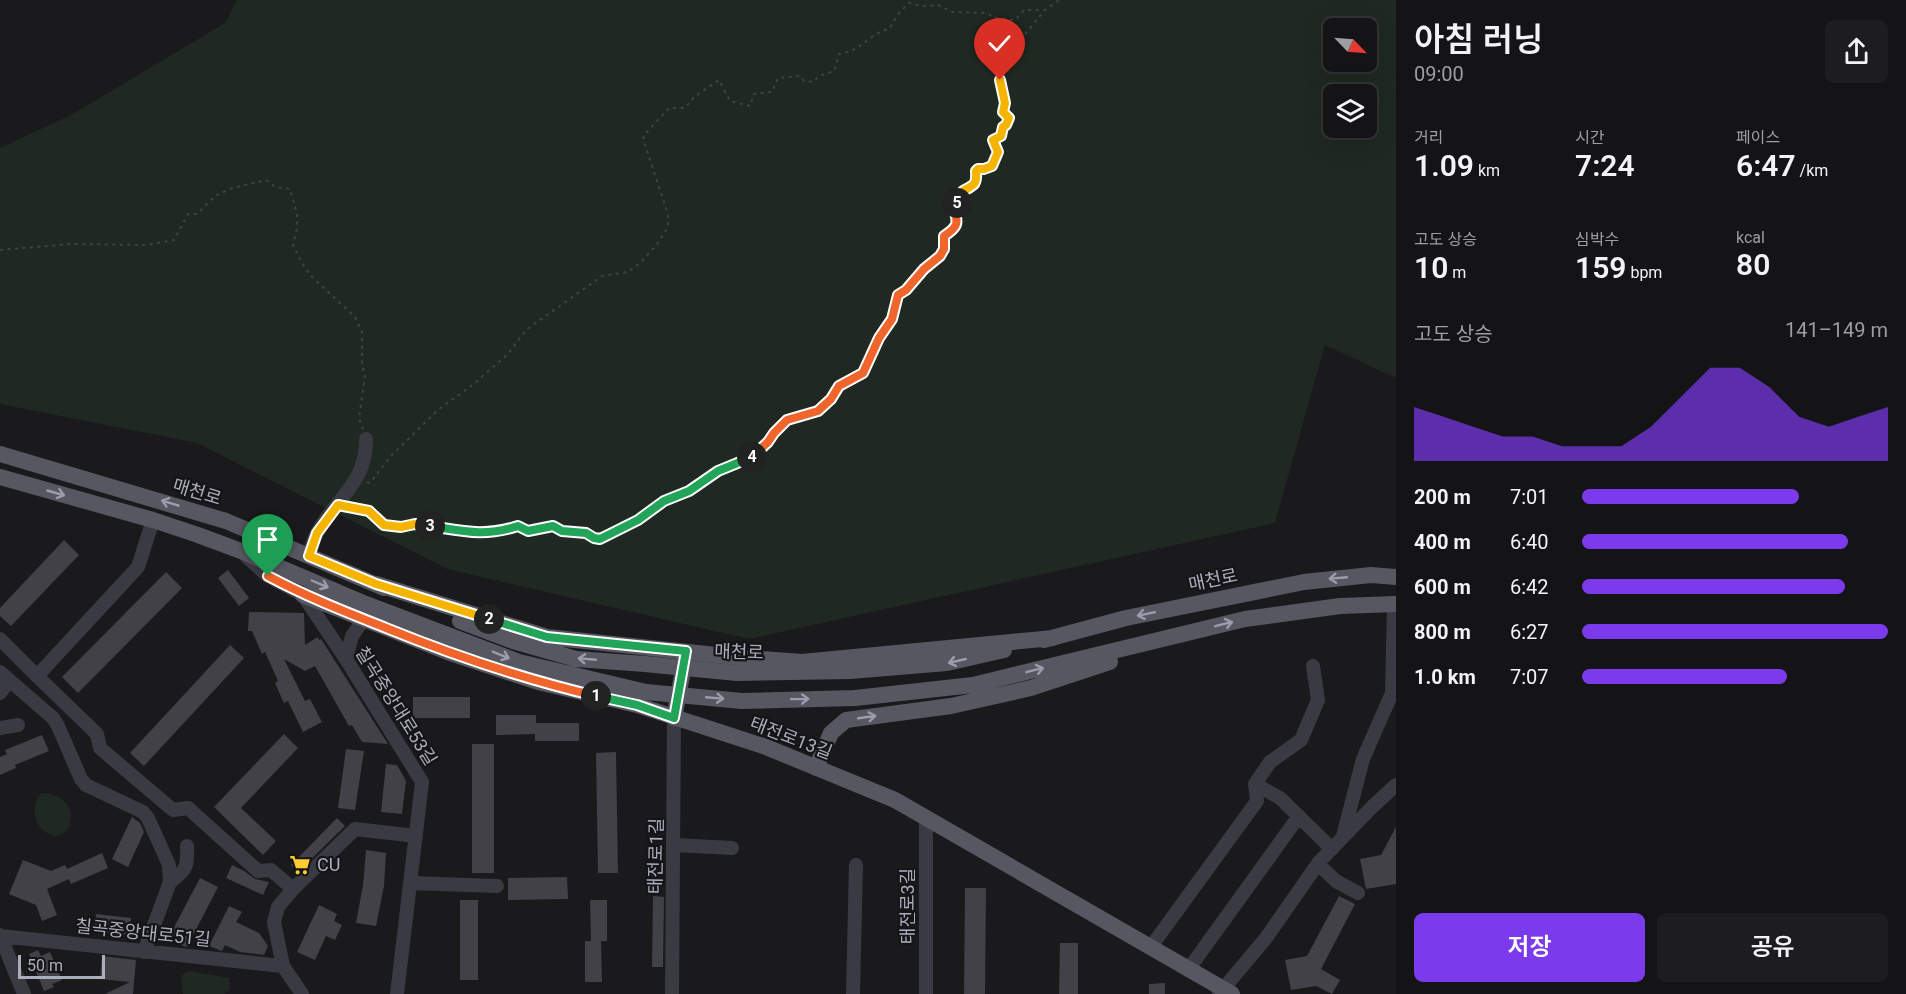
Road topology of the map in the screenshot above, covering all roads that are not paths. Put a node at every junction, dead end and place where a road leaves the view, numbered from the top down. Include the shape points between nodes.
1 (366, 439) road end
2 (0, 454) edge
3 (0, 477) edge
4 (153, 520) junction
5 (241, 551) junction
6 (309, 556) junction
7 (1396, 577) edge
8 (376, 584) junction
9 (303, 595) junction
10 (1395, 604) edge
11 (364, 619) junction
12 (1053, 638) junction
13 (0, 639) edge
14 (1163, 639) junction
15 (686, 651) junction
16 (346, 659) junction
17 (1313, 666) dead end
18 (5, 676) edge
19 (37, 676) junction
20 (0, 693) edge
21 (674, 718) junction
22 (18, 725) dead end
23 (0, 728) edge
24 (816, 768) junction
25 (1255, 784) junction
26 (1394, 791) edge
27 (1299, 816) junction
28 (926, 817) junction
29 (416, 836) junction
30 (1337, 843) junction
31 (674, 845) junction
32 (187, 846) dead end
33 (732, 848) dead end
34 (1318, 864) junction
35 (856, 865) dead end
36 (170, 882) junction
37 (411, 883) junction
38 (498, 886) dead end
39 (293, 889) junction
40 (1358, 893) dead end
41 (0, 936) edge
42 (1150, 948) junction
43 (144, 952) junction
44 (283, 966) junction
45 (1188, 970) junction
46 (1224, 992) edge
47 (24, 994) edge
48 (302, 994) edge
49 (398, 994) edge
50 (672, 994) edge
51 (853, 994) edge
52 (926, 994) edge

1 - 6 street via 367,452 357,480 317,533
6 -> 2 main road, 매천로 via 226,521
3 -> 4 main road
4 - 5 main road
4 - 19 street via 138,567
5 - 9 street, 칠곡중앙대로53길 via 268,576
5 -> 14 main road, bridge via 519,662 646,692 742,701 855,698 974,685
6 - 8 main road, 매천로
7 -> 12 main road, 매천로 via 1371,575 1304,582 1126,618
12 -> 8 main road, 매천로, bridge via 947,663 850,671 737,673 576,658 513,641
8 - 15 main road via 547,637
9 - 11 main road, 태전로13길
9 - 16 street, 칠곡중앙대로53길
14 -> 10 main road via 1245,619 1340,606
10 - 30 street via 1392,693 1363,759
11 - 16 street via 352,636
11 - 21 main road, 태전로13길 via 538,682 637,705
12 - 15 main road via 802,662
13 - 19 street
24 -> 14 main road via 831,733 846,720 951,706 1031,688 1130,655
15 - 21 main road
16 - 29 street, 칠곡중앙대로53길 via 422,782
17 - 25 street via 1318,700 1301,740 1270,762
18 - 20 street
18 - 36 street via 53,718 86,785 148,818 169,865
19 - 39 street via 98,734 100,748 173,810 188,808 258,871 271,870
21 - 24 main road, 태전로13길 via 766,747
21 - 31 street, 태전로1길
22 - 23 street
24 - 28 main road, 태전로13길
25 - 27 street via 1280,798
25 - 42 street via 1257,801
26 - 30 street
27 - 30 street
27 - 45 street
28 - 42 main road, 태전로13길
28 - 52 street, 태전로3길
29 - 37 street, 칠곡중앙대로53길
29 - 39 street via 356,829
30 - 34 street
31 - 33 street
31 - 50 street, 태전로1길
32 - 36 street via 187,867
34 - 40 street via 1336,881
34 - 46 street
35 - 51 street
36 - 43 street
37 - 38 street
37 - 49 street, 칠곡중앙대로53길
39 - 44 street via 278,907 274,922
41 - 43 street, 칠곡중앙대로51길
41 - 47 street, 칠곡중앙대로51길
42 - 45 main road, 태전로13길
43 - 44 street, 칠곡중앙대로51길
44 - 48 street
45 - 46 main road, 태전로13길

